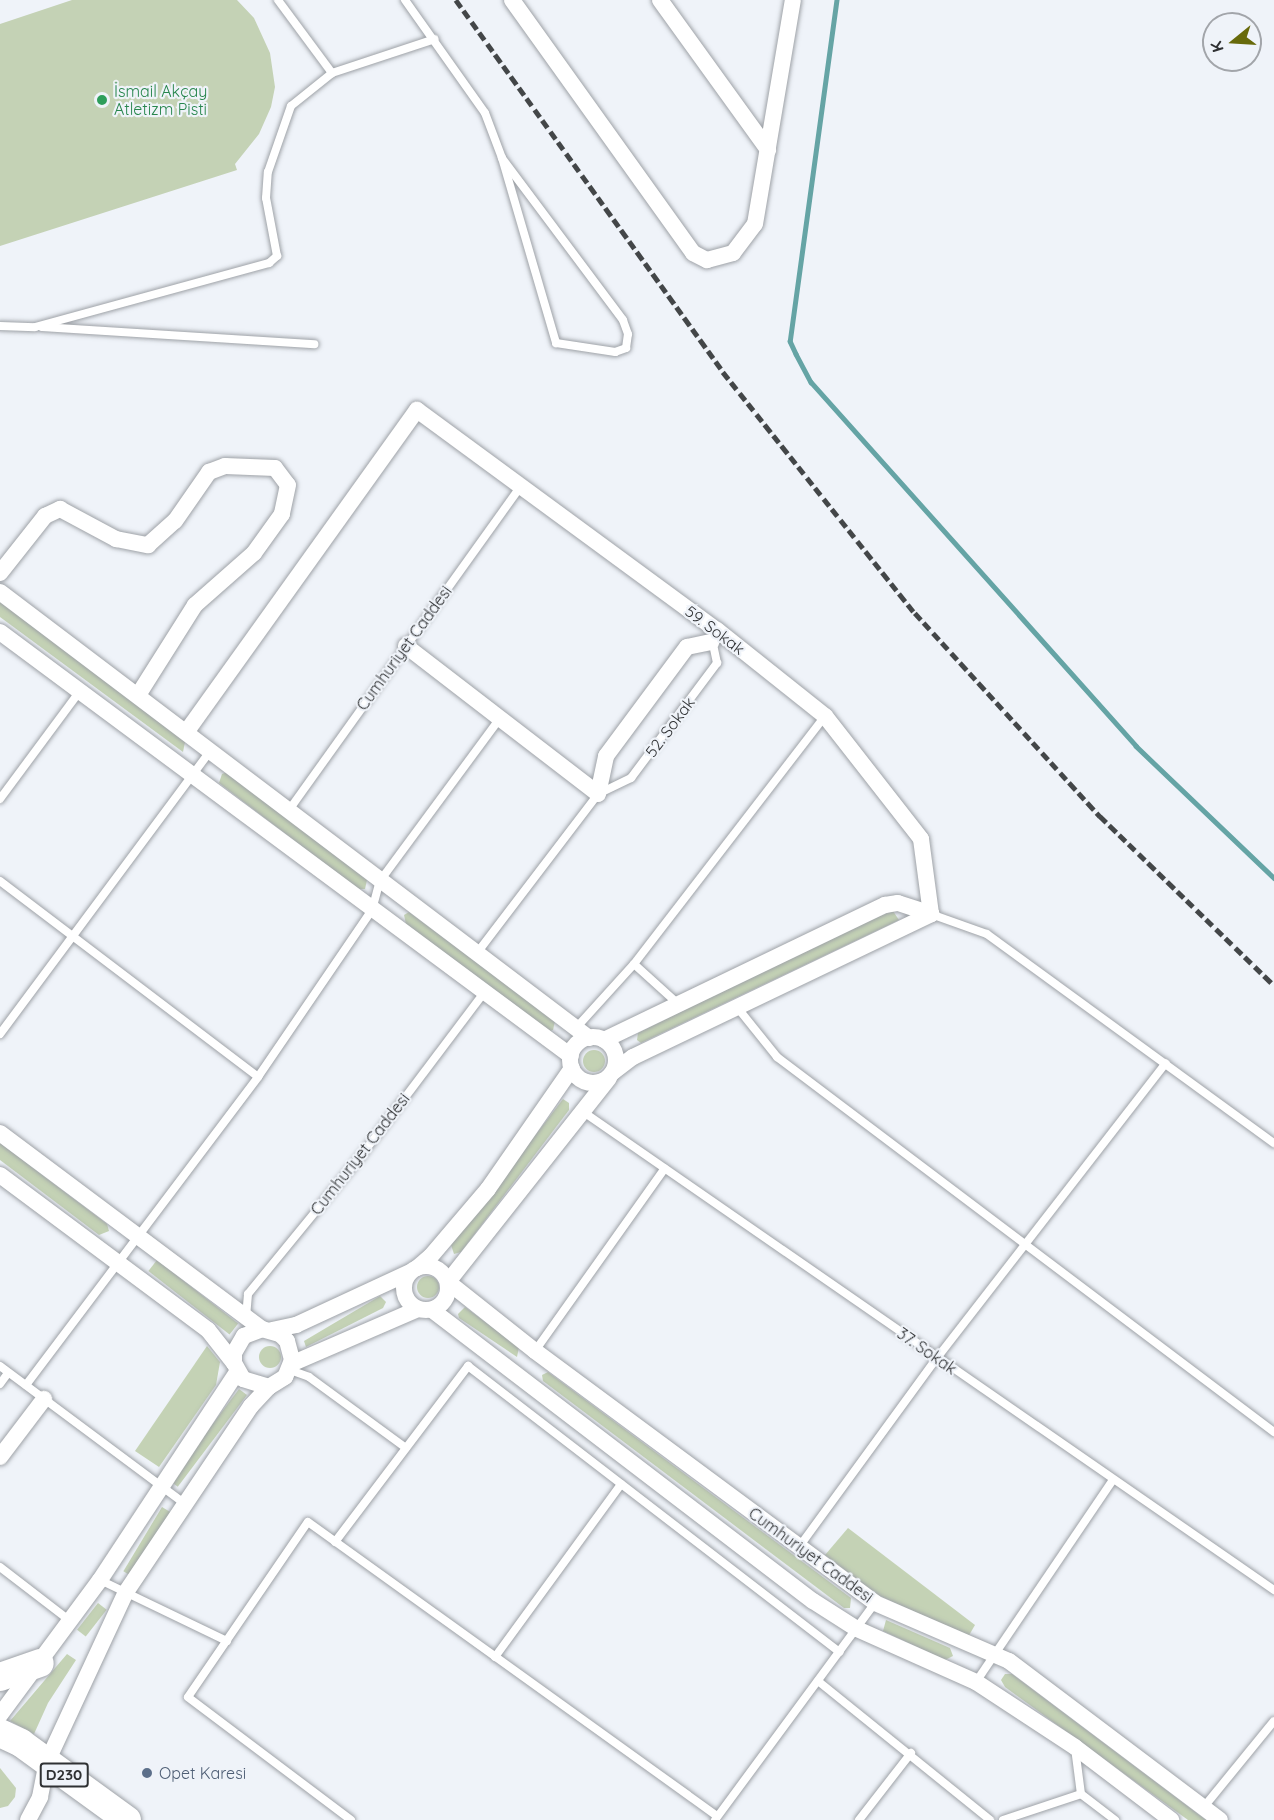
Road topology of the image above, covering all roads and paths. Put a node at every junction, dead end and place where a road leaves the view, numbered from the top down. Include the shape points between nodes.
1 (278, 0) edge
2 (405, 0) edge
3 (512, 0) edge
4 (660, 0) edge
5 (793, 0) edge
6 (435, 39) junction
7 (332, 73) junction
8 (768, 150) junction
9 (502, 158) junction
10 (0, 326) edge
11 (35, 327) junction
12 (314, 344) dead end
13 (520, 487) junction
14 (0, 573) edge
15 (0, 592) edge
16 (0, 632) edge
17 (714, 636) junction
18 (406, 646) junction
19 (80, 692) junction
20 (138, 695) junction
21 (825, 716) junction
22 (500, 718) junction
23 (187, 731) junction
24 (211, 750) junction
25 (192, 775) junction
26 (598, 794) junction
27 (0, 799) edge
28 (289, 810) junction
29 (0, 881) edge
30 (380, 881) junction
31 (372, 910) junction
32 (931, 914) junction
33 (74, 937) junction
34 (477, 953) junction
35 (633, 964) junction
36 (483, 994) junction
37 (676, 1002) junction
38 (737, 1007) junction
39 (0, 1034) edge
40 (590, 1035) junction
41 (572, 1062) junction
42 (1166, 1063) junction
43 (611, 1075) junction
44 (258, 1077) junction
45 (582, 1110) junction
46 (0, 1133) edge
47 (1274, 1143) edge
48 (665, 1168) junction
49 (0, 1175) edge
50 (138, 1236) junction
51 (1028, 1244) junction
52 (118, 1262) junction
53 (414, 1270) junction
54 (448, 1282) junction
55 (425, 1310) junction
56 (246, 1317) junction
57 (267, 1329) junction
58 (535, 1351) junction
59 (937, 1358) junction
60 (0, 1366) edge
61 (236, 1367) junction
62 (291, 1367) junction
63 (9, 1373) junction
64 (0, 1384) edge
65 (26, 1385) junction
66 (269, 1387) junction
67 (44, 1399) junction
68 (1274, 1432) edge
69 (406, 1448) junction
70 (0, 1457) edge
71 (1113, 1480) junction
72 (621, 1484) junction
73 (162, 1486) junction
74 (185, 1504) junction
75 (335, 1542) junction
76 (799, 1547) junction
77 (0, 1567) edge
78 (100, 1580) junction
79 (1274, 1590) edge
80 (126, 1592) junction
81 (875, 1603) junction
82 (70, 1621) junction
83 (857, 1629) junction
84 (227, 1641) junction
85 (840, 1652) junction
86 (994, 1655) junction
87 (495, 1657) junction
88 (39, 1663) junction
89 (0, 1677) edge
90 (818, 1681) junction
91 (976, 1682) junction
92 (0, 1715) edge
93 (1272, 1727) edge
94 (0, 1733) edge
95 (1075, 1747) junction
96 (911, 1753) junction
97 (47, 1762) junction
98 (1081, 1794) junction
99 (1203, 1808) junction
100 (716, 1818) edge
101 (28, 1820) edge
102 (127, 1820) edge
103 (351, 1820) edge
104 (859, 1820) edge
105 (990, 1820) edge
106 (1003, 1820) edge
107 (1115, 1820) edge
108 (1171, 1820) edge
109 (1220, 1820) edge

1 - 7 lane
2 - 6 lane
3 - 8 street via 693,253 707,260 720,260 734,253 747,239 755,224
4 - 8 street
5 - 8 street
6 - 7 lane
6 - 9 lane via 485,113
7 - 11 lane via 291,106 275,144 266,198 277,256 269,263
9 - 9 lane via 556,343 615,352 626,348 628,334 623,320
10 - 11 lane
11 - 12 lane
13 - 17 street, 59. Sokak
13 - 18 lane, Cumhuriyet Caddesi
13 - 23 street, 59. Sokak via 417,410
14 - 20 street via 45,516 60,509 116,539 148,545 175,521 209,472 225,466 275,468 288,485 282,514 254,553 195,605
15 - 20 street
16 - 19 street
17 - 21 street, 59. Sokak
17 - 26 street, 52. Sokak via 687,647 606,756
17 - 26 lane, 52. Sokak via 717,663 631,778
18 - 22 street
18 - 28 lane, Cumhuriyet Caddesi
19 - 25 street
19 - 27 lane
20 - 23 street
21 - 32 street, 59. Sokak via 921,839
21 - 35 lane
22 - 26 street
22 - 30 lane
23 - 24 street
24 - 25 lane
24 - 28 street
25 - 31 street
25 - 33 lane
26 - 34 lane, 52. Sokak
28 - 30 street
29 - 33 lane
30 - 31 lane
30 - 34 street
31 - 36 street
31 - 44 lane
32 - 37 street via 898,903 885,905
32 - 38 street
32 - 42 lane via 987,934
33 - 39 lane
33 - 44 lane
34 - 40 street
35 - 37 lane
35 - 40 lane
36 - 41 street
36 - 56 lane, Cumhuriyet Caddesi via 361,1156 248,1294
37 - 40 street
38 - 43 street via 633,1058
38 - 51 lane via 777,1057
40 - 41 street via 575,1046
40 - 43 street via 615,1051
41 - 43 street via 587,1082
41 - 53 street via 488,1189 431,1256
42 - 47 lane
42 - 51 lane
43 - 45 street
44 - 50 lane
45 - 48 lane, 37. Sokak
45 - 54 street
46 - 50 street
48 - 58 lane
48 - 59 lane, 37. Sokak
49 - 52 street
50 - 52 lane
50 - 56 street
51 - 59 lane
51 - 68 lane
52 - 61 street via 208,1330
52 - 65 lane
53 - 54 street via 432,1266
53 - 55 street via 404,1292
53 - 57 street via 296,1325
54 - 55 street via 448,1296
54 - 58 street, Cumhuriyet Caddesi
55 - 62 street
55 - 83 street, Cumhuriyet Caddesi via 813,1601
56 - 57 street
57 - 61 street via 244,1336 234,1353
57 - 62 street via 287,1341
58 - 76 street, Cumhuriyet Caddesi
59 - 71 lane, 37. Sokak
59 - 76 lane
60 - 63 lane
61 - 66 street via 251,1384
61 - 73 street
62 - 66 street via 285,1377
62 - 69 lane
63 - 64 lane
63 - 65 lane
65 - 67 lane
66 - 74 street via 251,1406
67 - 70 street
67 - 73 lane
69 - 72 lane via 468,1366
69 - 75 lane
71 - 79 lane, 37. Sokak
71 - 86 lane
72 - 85 lane
72 - 87 lane
73 - 74 lane
73 - 78 street
74 - 80 street
75 - 84 lane via 308,1522
75 - 87 lane
76 - 81 street, Cumhuriyet Caddesi
77 - 82 lane
78 - 80 lane
78 - 82 street
80 - 84 lane
80 - 97 street
81 - 83 lane
81 - 86 street, Cumhuriyet Caddesi
82 - 88 street
83 - 85 lane
83 - 91 street, Cumhuriyet Caddesi
84 - 103 lane via 188,1697
85 - 90 lane
86 - 91 lane
86 - 99 street, Cumhuriyet Caddesi via 1009,1662
87 - 100 lane
88 - 89 highway
88 - 92 street
90 - 96 lane
90 - 100 lane
91 - 95 street, Cumhuriyet Caddesi
93 - 99 lane
94 - 97 highway, D230
95 - 98 lane
95 - 108 street, Cumhuriyet Caddesi
96 - 104 lane
96 - 105 lane
97 - 101 street via 40,1797
97 - 102 highway, D230
98 - 106 lane
98 - 107 lane
99 - 109 street, Cumhuriyet Caddesi

